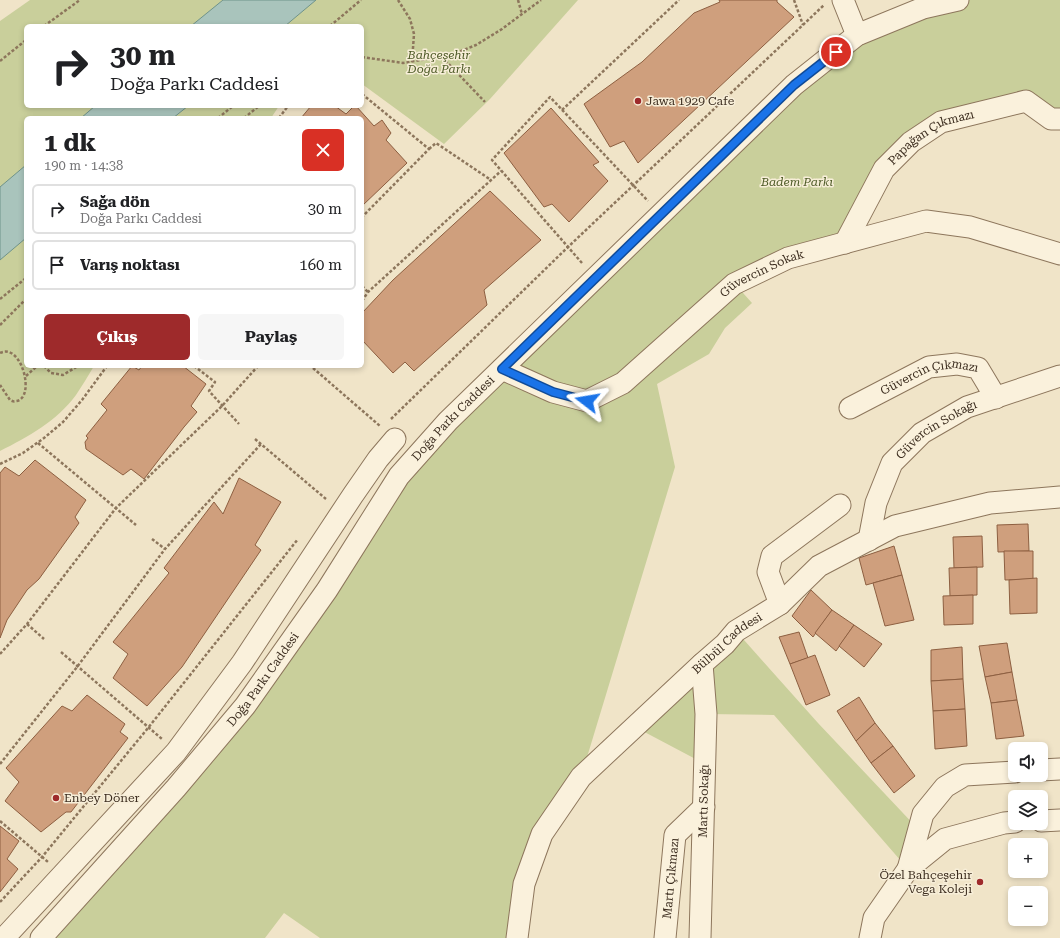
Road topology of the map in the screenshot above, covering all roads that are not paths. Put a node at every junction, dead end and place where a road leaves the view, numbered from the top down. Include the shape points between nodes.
1 (958, 0) edge
2 (834, 3) edge
3 (857, 35) junction
4 (1060, 119) edge
5 (845, 243) junction
6 (1060, 254) edge
7 (502, 369) junction
8 (1060, 376) edge
9 (996, 398) junction
10 (850, 408) dead end
11 (389, 434) road end
12 (1060, 497) edge
13 (840, 505) dead end
14 (869, 540) junction
15 (780, 604) junction
16 (702, 664) junction
17 (1060, 769) edge
18 (1048, 770) edge
19 (1008, 772) edge
20 (704, 807) junction
21 (1060, 820) edge
22 (1048, 821) edge
23 (1008, 823) edge
24 (908, 869) junction
25 (4, 938) edge
26 (41, 938) edge
27 (516, 938) edge
28 (665, 938) edge
29 (700, 938) edge
30 (870, 938) edge

1 - 3 street, Doğa Parkı Caddesi via 923,8
2 - 3 street
3 - 7 street, Doğa Parkı Caddesi via 794,85
4 - 5 street, Papağan Çıkmazı via 1050,119 1026,102 942,122 911,142 884,169
5 - 6 street, Güvercin Sokak via 926,222 970,227
5 - 7 street, Güvercin Sokak via 788,258 734,284 623,384 587,401 553,392
7 - 26 street, Doğa Parkı Caddesi via 448,421 399,476 327,590 244,706 176,788
8 - 9 street, Güvercin Sokağı
9 - 10 street, Güvercin Çıkmazı via 978,368 957,364 929,368
9 - 14 street, Güvercin Sokağı via 967,407 922,433 892,464 876,503
11 - 25 street via 378,459 242,663 176,752
12 - 14 street, Bülbül Caddesi via 990,503 895,526
13 - 15 street via 772,556 768,572
14 - 15 street, Bülbül Caddesi via 819,566
15 - 16 street, Bülbül Caddesi via 736,631
16 - 20 street, Martı Sokağı via 706,714
16 - 27 street, Bülbül Caddesi via 581,777 542,834 524,884
17 - 18 street
19 - 24 street via 966,775 945,787 923,814
20 - 28 street, Martı Çıkmazı via 675,835
20 - 29 street, Martı Sokağı
21 - 22 street
23 - 24 street via 945,839
24 - 30 street via 874,918

